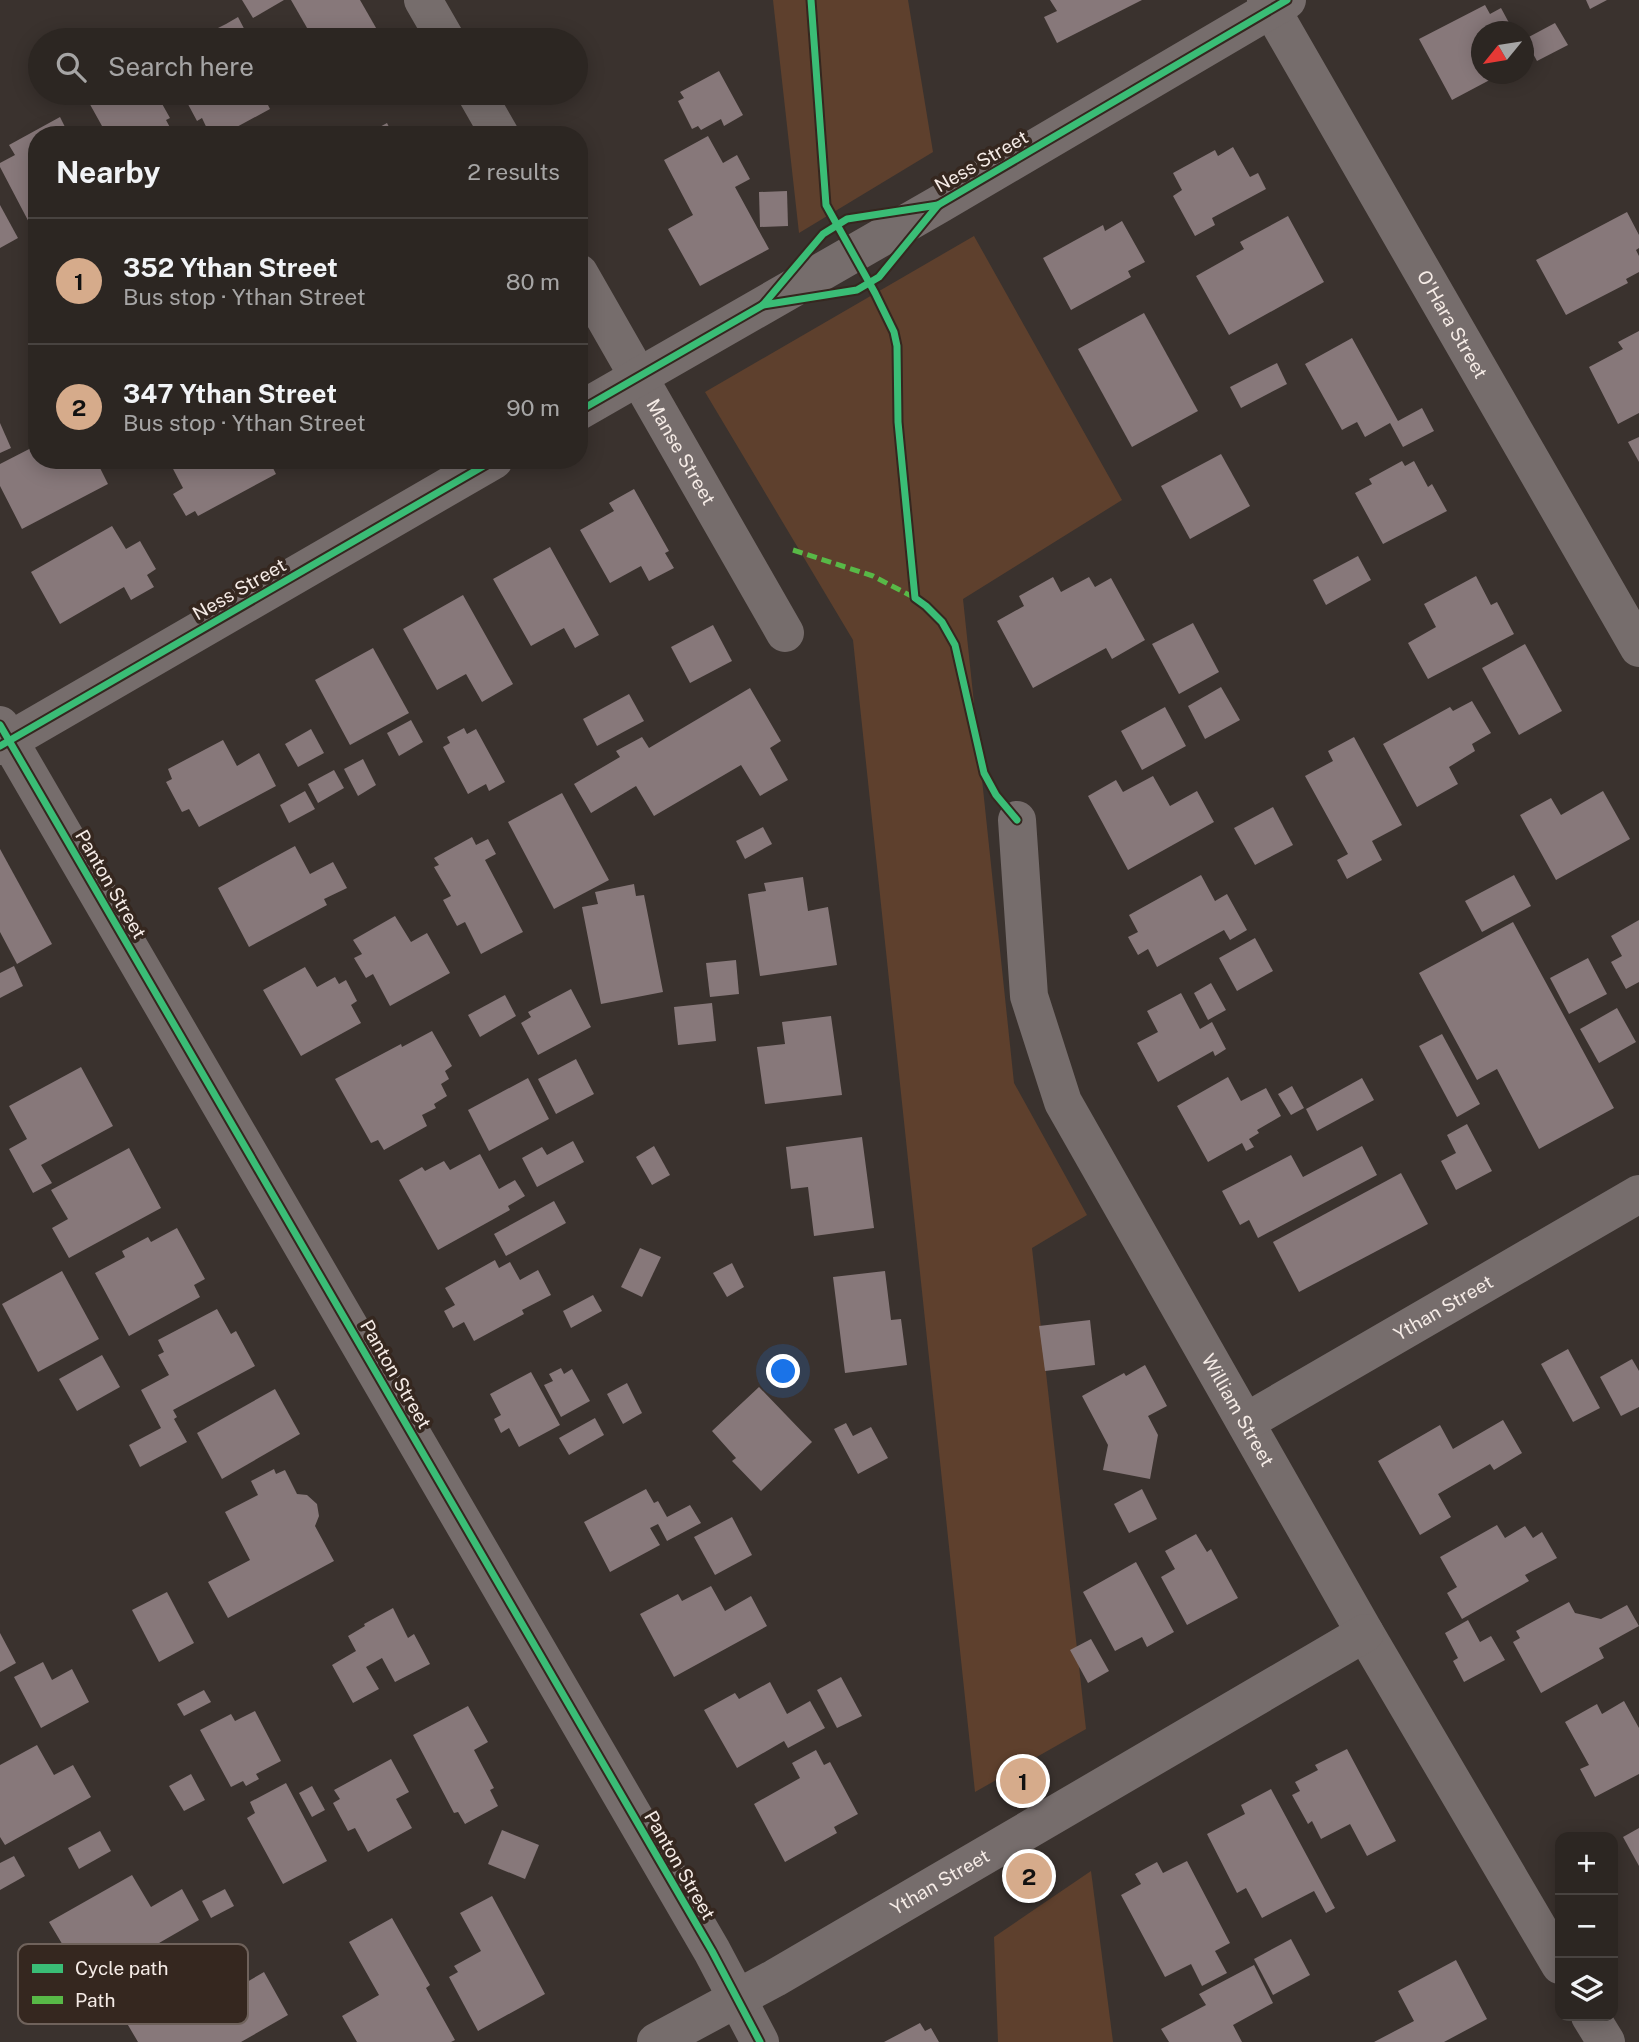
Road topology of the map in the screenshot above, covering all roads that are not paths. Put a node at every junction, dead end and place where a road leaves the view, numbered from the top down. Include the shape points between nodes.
1 (423, 0) edge
2 (1275, 3) edge
3 (439, 28) edge
4 (483, 105) edge
5 (495, 126) edge
6 (588, 288) edge
7 (639, 376) junction
8 (588, 406) edge
9 (478, 469) edge
10 (785, 633) dead end
11 (1639, 648) edge
12 (3, 737) edge
13 (1017, 820) dead end
14 (1639, 1194) edge
15 (1245, 1422) junction
16 (1365, 1633) junction
17 (1556, 1958) edge
18 (736, 1998) junction
19 (1593, 2021) edge
20 (656, 2042) edge
21 (760, 2042) edge
22 (1606, 2042) edge

1 - 3 street
2 - 7 street, Ness Street via 938,205
2 - 11 street, O'Hara Street
4 - 5 street
6 - 7 street, Manse Street
7 - 8 street, Ness Street
7 - 10 street, Manse Street
9 - 12 street, Ness Street
12 - 18 street, Panton Street
13 - 15 street, William Street via 1029,996 1063,1102
14 - 15 street, Ythan Street
15 - 16 street, William Street
16 - 17 street, William Street
16 - 18 street, Ythan Street
18 - 20 street, Ythan Street
18 - 21 street, Panton Street
19 - 22 street

